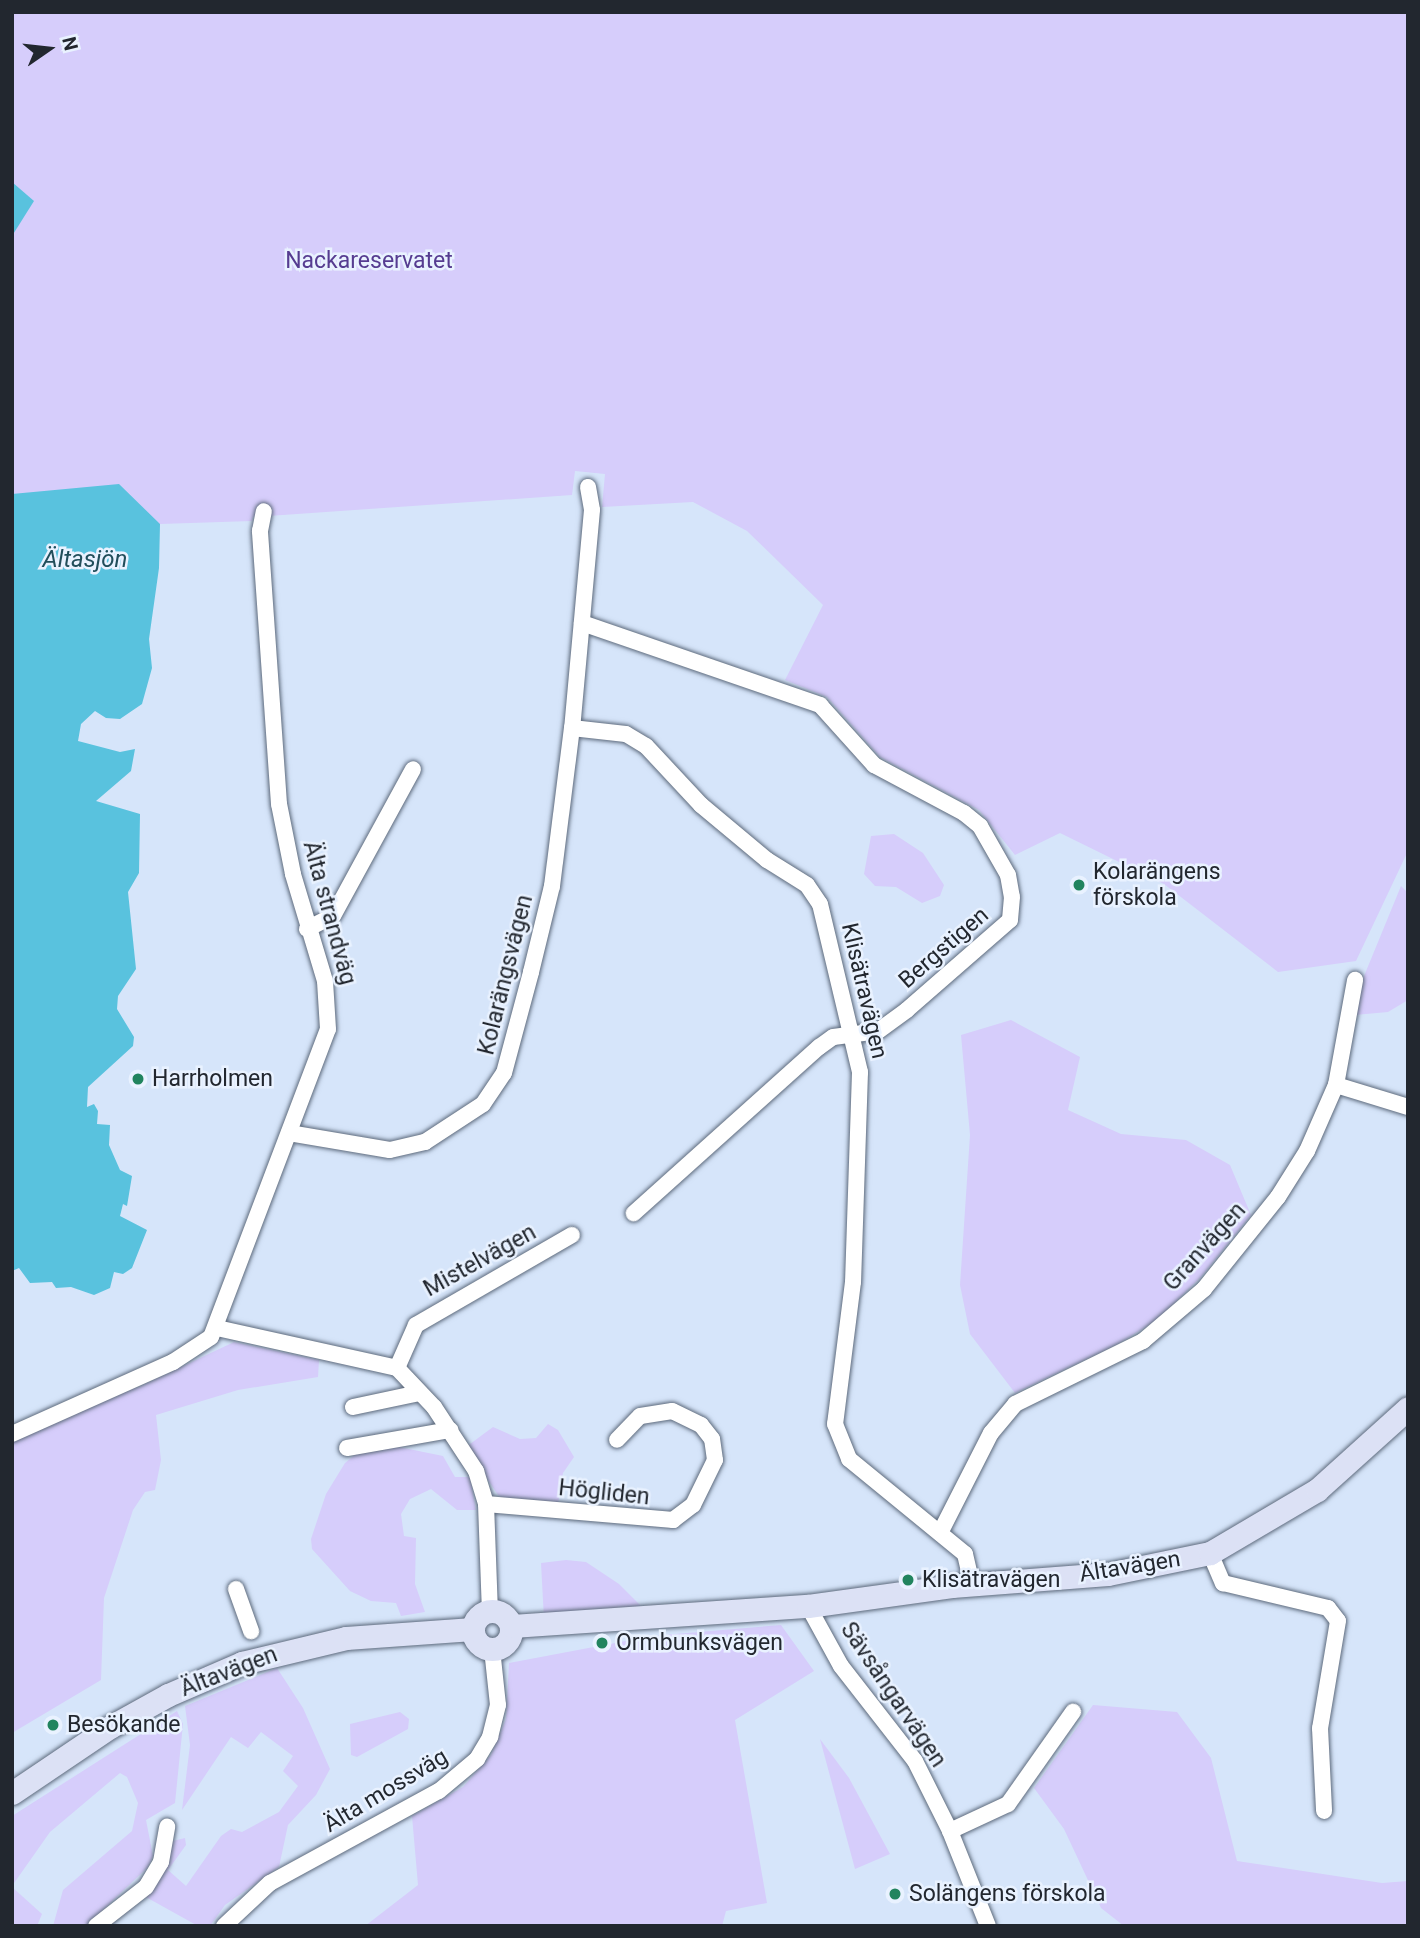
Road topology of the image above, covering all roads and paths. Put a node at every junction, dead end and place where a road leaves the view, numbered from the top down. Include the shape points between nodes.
1 (588, 487) dead end
2 (264, 511) dead end
3 (582, 623) junction
4 (572, 729) junction
5 (413, 769) dead end
6 (307, 929) junction
7 (1355, 980) dead end
8 (850, 1037) junction
9 (1336, 1085) junction
10 (1408, 1107) edge
11 (289, 1133) junction
12 (634, 1213) dead end
13 (572, 1235) dead end
14 (218, 1328) junction
15 (397, 1368) junction
16 (419, 1393) junction
17 (353, 1407) dead end
18 (1408, 1408) edge
19 (450, 1430) junction
20 (12, 1434) edge
21 (617, 1440) dead end
22 (347, 1448) dead end
23 (486, 1504) junction
24 (940, 1533) junction
25 (1210, 1553) junction
26 (972, 1585) junction
27 (236, 1589) dead end
28 (808, 1606) junction
29 (490, 1611) junction
30 (512, 1626) junction
31 (473, 1629) junction
32 (251, 1631) dead end
33 (492, 1650) junction
34 (1073, 1712) dead end
35 (12, 1793) edge
36 (1324, 1811) dead end
37 (167, 1827) dead end
38 (950, 1831) junction
39 (96, 1926) edge
40 (224, 1926) edge
41 (988, 1926) edge

1 - 3 street via 592,510
2 - 6 street, Älta strandväg via 260,531 279,804
3 - 4 street
3 - 8 street, Bergstigen via 820,705 874,765 964,813 993,845 1008,874 1010,920 907,1010 878,1031
4 - 8 street, Klisätravägen via 626,734 646,746 701,805 767,860 807,885 820,904
4 - 11 street, Kolarängsvägen via 552,886 504,1073 483,1104 425,1142 390,1150
5 - 6 street via 333,916
6 - 11 street, Älta strandväg via 325,981 328,1029
7 - 9 street, Granvägen
8 - 12 street, Bergstigen via 833,1037 819,1047
8 - 24 street, Klisätravägen via 860,1072 853,1282 835,1424 849,1459
9 - 10 street
9 - 24 street, Granvägen via 1294,1174 1204,1289 1143,1341 1015,1404 991,1433
11 - 14 street, Älta strandväg
13 - 15 street, Mistelvägen via 436,1309 411,1331
14 - 15 street
14 - 20 street, Älta strandväg via 192,1353
15 - 16 street
16 - 17 street
16 - 19 street
18 - 25 main road, Ältavägen via 1318,1490
19 - 22 street
19 - 23 street via 476,1471
21 - 23 street, Högliden via 628,1425 656,1411 686,1415 712,1439 715,1460 693,1505 673,1520
23 - 29 street
24 - 26 street, Klisätravägen via 965,1554
25 - 26 main road, Ältavägen via 1108,1574
25 - 36 street via 1223,1583 1328,1608 1338,1621 1320,1728
26 - 28 main road, Ältavägen
27 - 32 street
28 - 30 main road, Ältavägen
28 - 38 street, Sävsångarvägen via 841,1666 915,1761
29 - 30 main road via 505,1615
29 - 31 main road via 479,1616
30 - 33 main road via 509,1640
31 - 33 main road via 481,1646
31 - 35 main road, Ältavägen via 346,1638 242,1663 167,1695 110,1727
33 - 40 street, Älta mossväg via 498,1705 490,1737 477,1759 439,1791 270,1883
34 - 38 street via 1007,1804
37 - 39 street via 161,1861 146,1886
38 - 41 street, Sävsångarvägen

